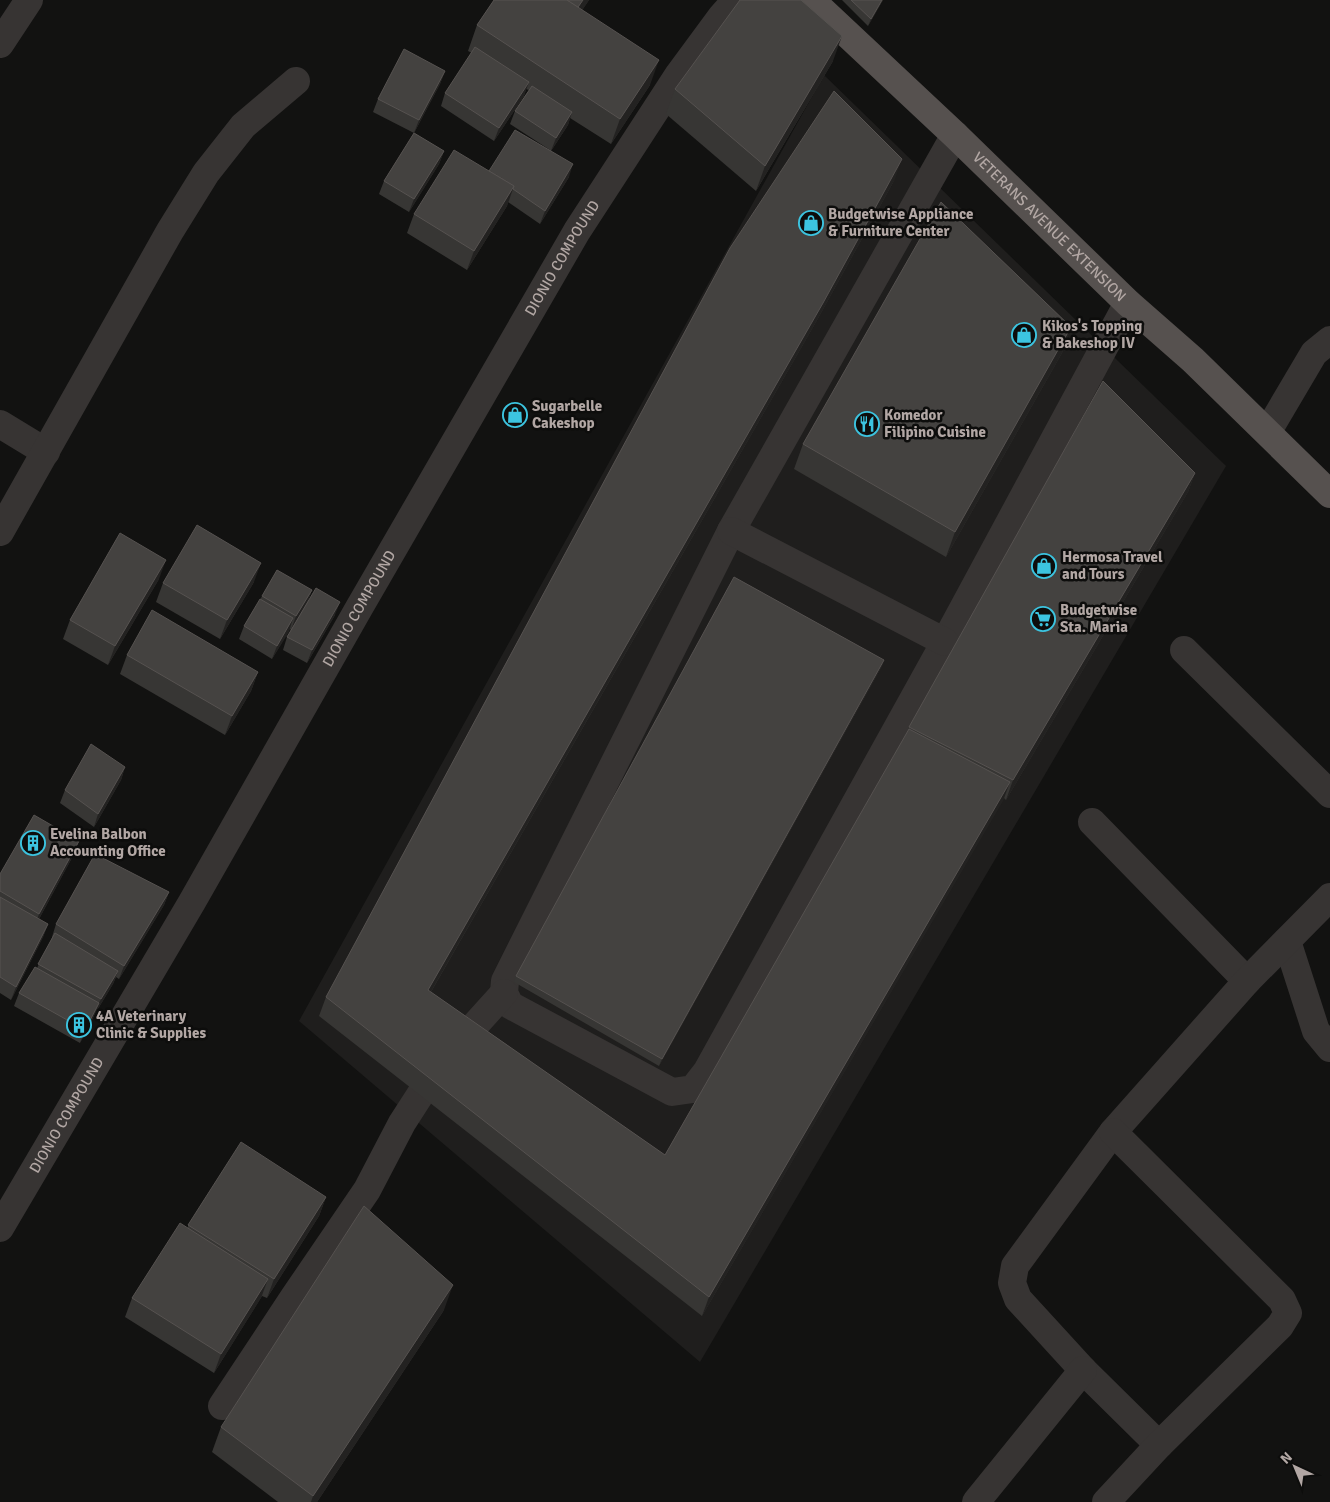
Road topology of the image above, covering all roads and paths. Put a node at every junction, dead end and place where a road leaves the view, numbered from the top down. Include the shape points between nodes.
1 (29, 0) edge
2 (736, 0) edge
3 (811, 0) edge
4 (0, 44) edge
5 (296, 81) dead end
6 (954, 135) junction
7 (1128, 303) junction
8 (1330, 340) edge
9 (0, 424) edge
10 (1268, 431) junction
11 (46, 452) junction
12 (1330, 494) edge
13 (731, 531) junction
14 (0, 532) edge
15 (945, 642) junction
16 (1184, 650) dead end
17 (1330, 794) edge
18 (1092, 822) dead end
19 (1330, 897) edge
20 (1287, 941) junction
21 (1247, 981) junction
22 (504, 994) junction
23 (1330, 1048) edge
24 (1113, 1132) junction
25 (0, 1228) edge
26 (1083, 1370) junction
27 (222, 1406) dead end
28 (1159, 1444) junction
29 (976, 1502) edge
30 (1106, 1502) edge

1 - 4 street
2 - 25 street, DIONIO COMPOUND via 679,74 577,230 192,902
3 - 6 main road, VETERANS AVENUE EXTENSION
5 - 11 street via 243,126 206,173
6 - 7 main road, VETERANS AVENUE EXTENSION
6 - 13 street
7 - 10 main road, VETERANS AVENUE EXTENSION
7 - 15 street
8 - 10 street via 1314,353
9 - 11 street
10 - 12 main road, VETERANS AVENUE EXTENSION
11 - 14 street
13 - 15 street
13 - 22 street via 505,981
15 - 22 street via 707,1071 693,1089 672,1092 510,1005
16 - 17 street
18 - 21 street
19 - 20 street
20 - 21 street
20 - 23 street via 1316,1031
21 - 24 street
22 - 27 street via 440,1064 402,1123 367,1190
24 - 26 street via 1016,1266 1012,1283 1018,1299
24 - 28 street via 1282,1300 1288,1313 1280,1326
26 - 28 street
26 - 29 street
28 - 30 street

